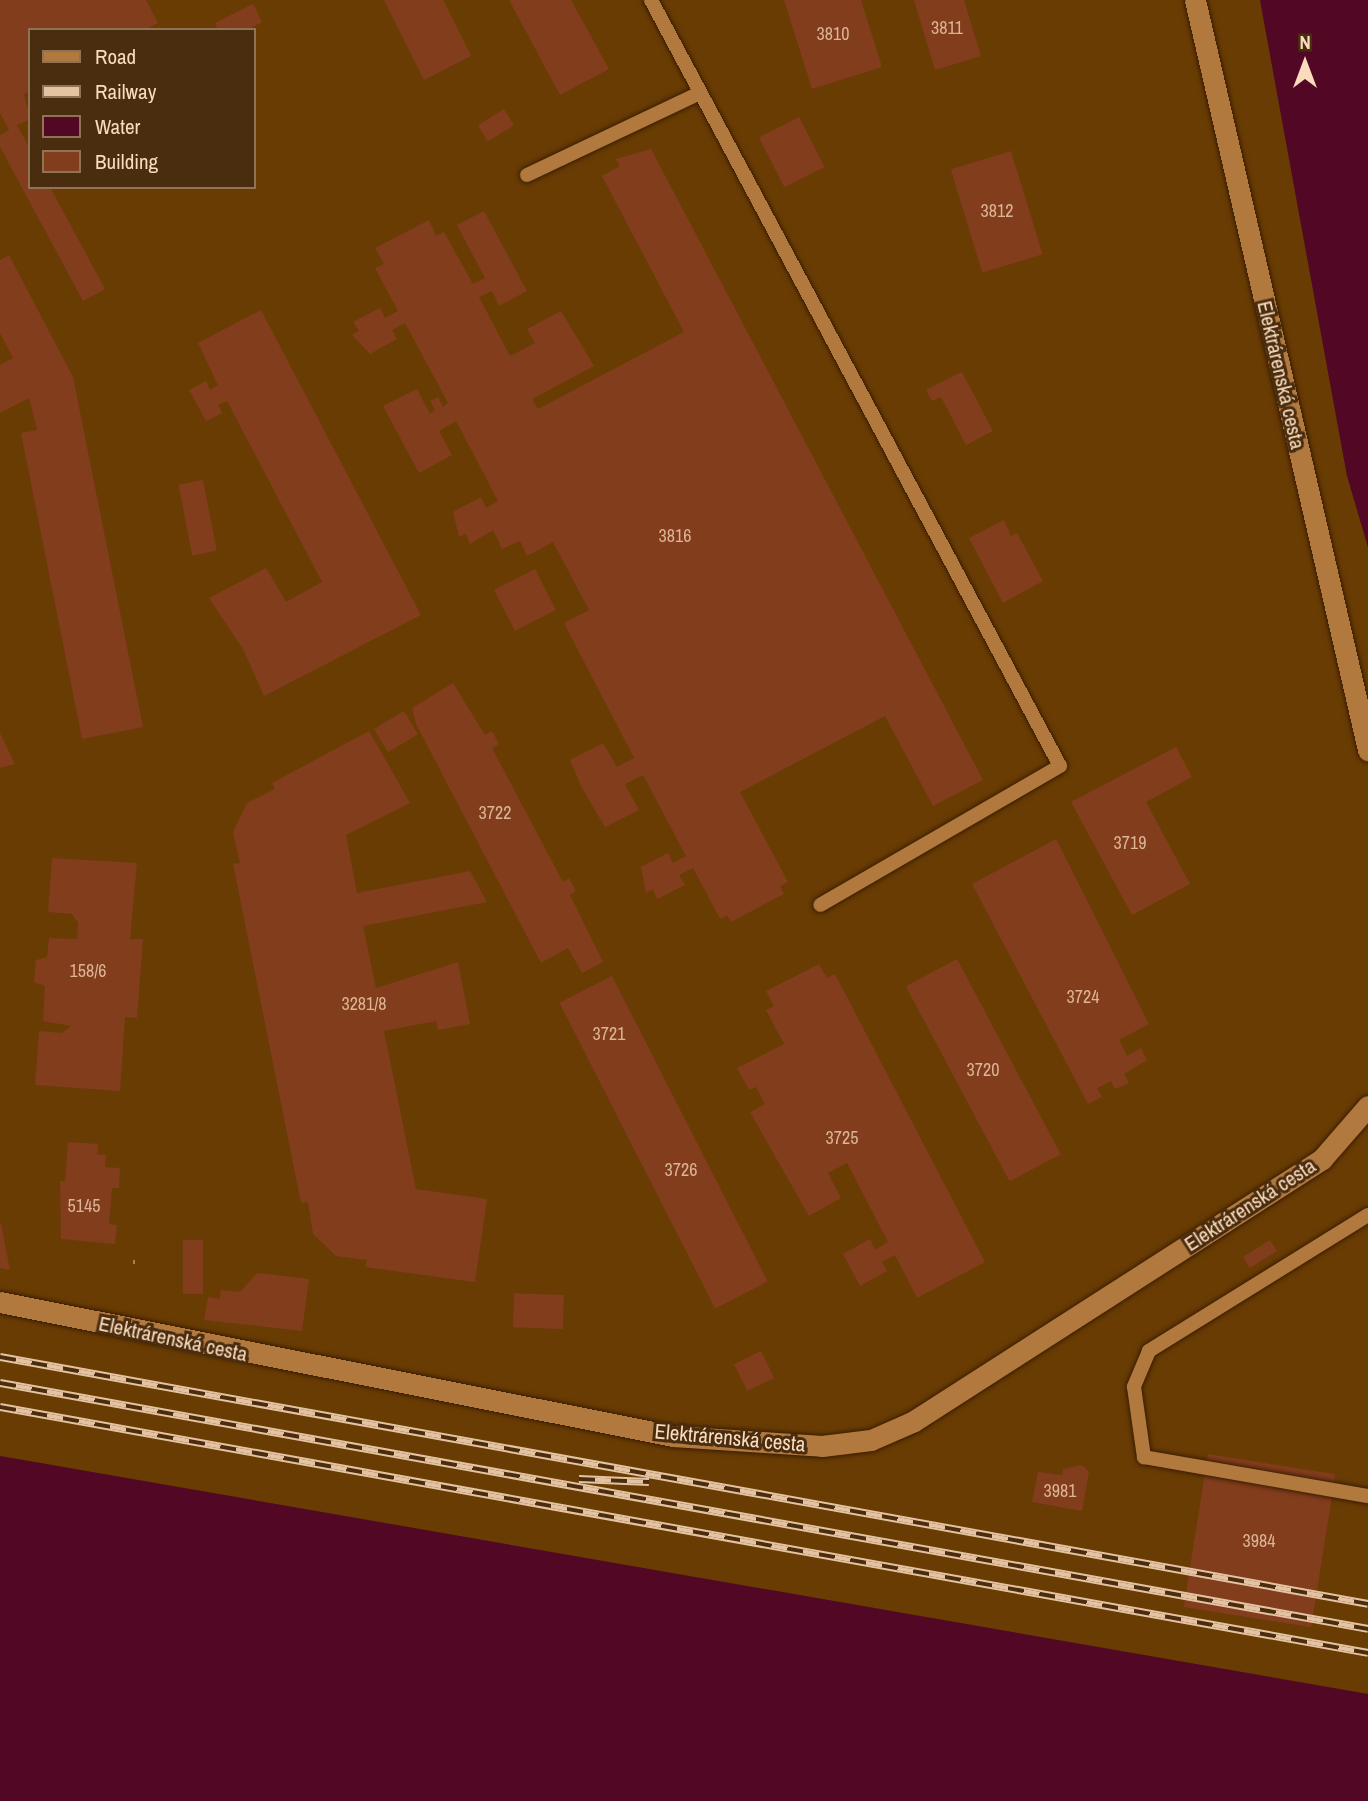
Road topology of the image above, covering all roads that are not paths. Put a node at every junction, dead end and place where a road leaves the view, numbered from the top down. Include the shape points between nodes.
1 (651, 0) edge
2 (1195, 0) edge
3 (699, 93) junction
4 (527, 175) dead end
5 (1368, 750) edge
6 (820, 905) dead end
7 (1368, 1106) edge
8 (1368, 1214) edge
9 (0, 1301) edge
10 (1368, 1496) edge

1 - 3 lane
2 - 5 street, Elektrárenská cesta
3 - 4 lane
3 - 6 lane via 1060,766
7 - 9 street, Elektrárenská cesta via 1322,1159 914,1421 871,1440 822,1446 673,1436
8 - 10 lane via 1149,1351 1133,1387 1144,1457

